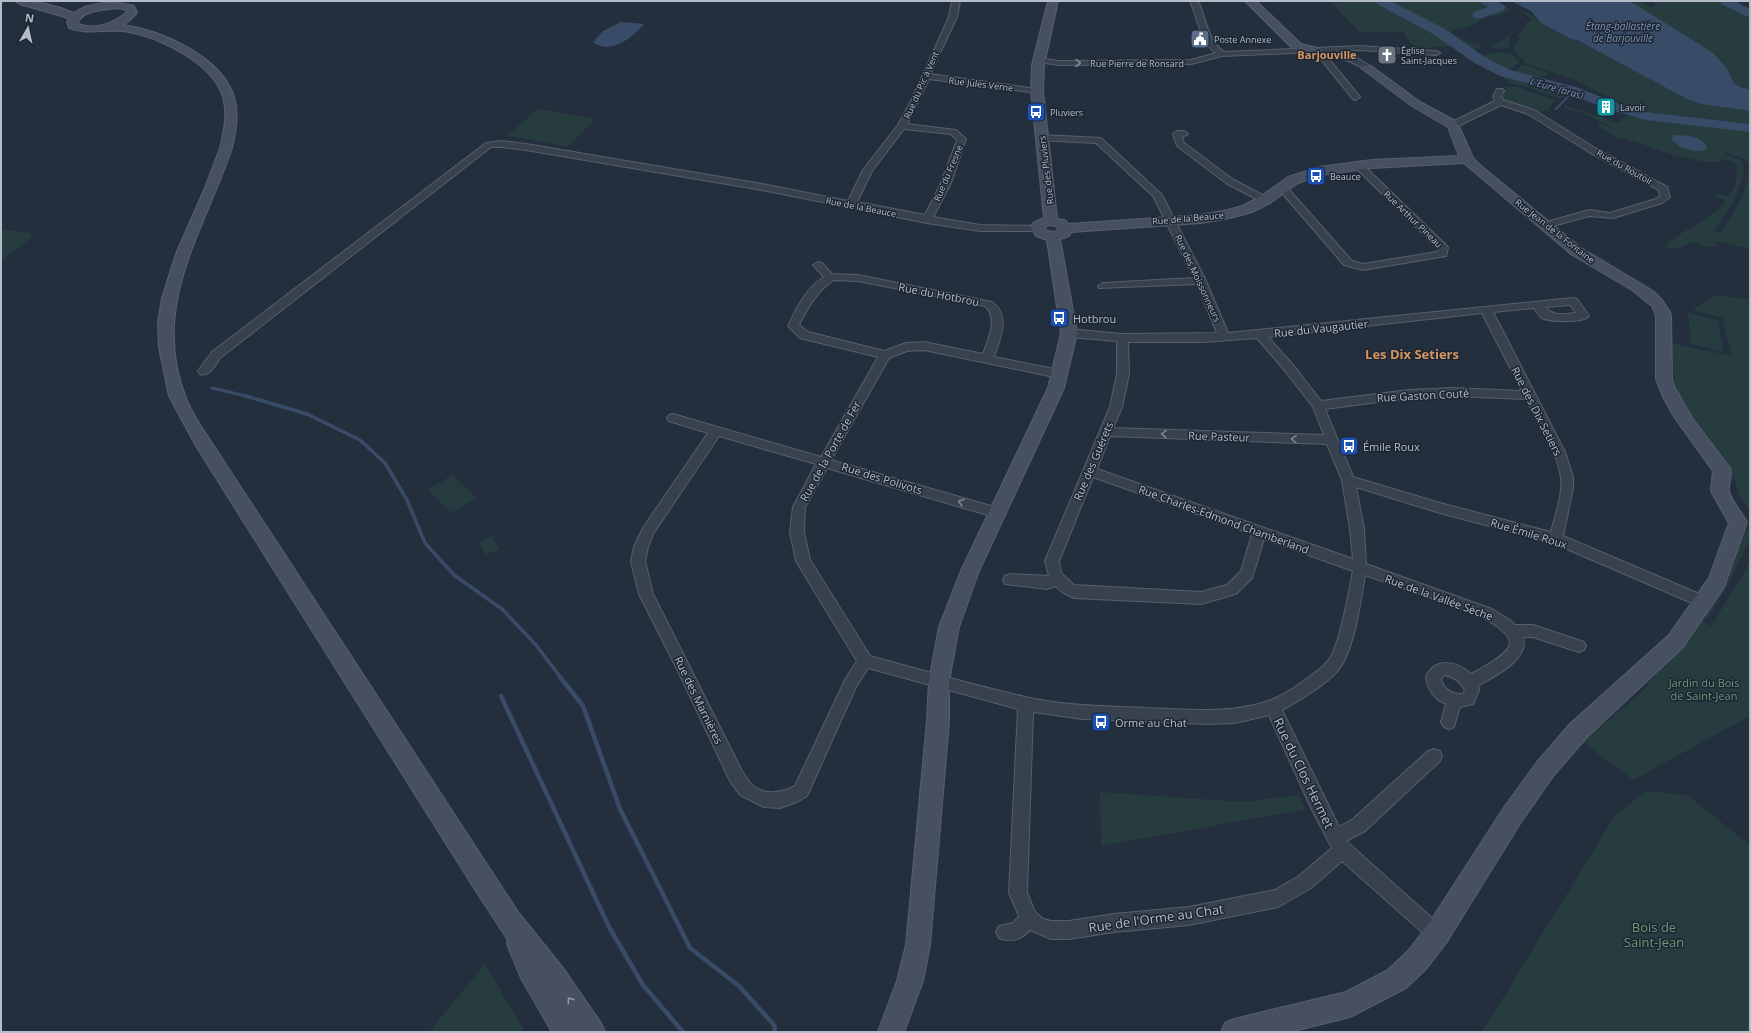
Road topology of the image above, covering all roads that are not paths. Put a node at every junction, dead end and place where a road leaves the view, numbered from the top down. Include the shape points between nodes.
1 (20, 1) edge
2 (40, 1) edge
3 (108, 1) edge
4 (956, 1) edge
5 (1053, 1) edge
6 (1194, 1) edge
7 (1250, 1) edge
8 (119, 3) edge
9 (94, 8) junction
10 (74, 18) junction
11 (127, 18) junction
12 (104, 27) junction
13 (153, 36) junction
14 (1306, 50) junction
15 (1318, 51) junction
16 (1222, 54) junction
17 (1436, 54) dead end
18 (1039, 60) junction
19 (1367, 68) joint
20 (926, 76) junction
21 (1036, 91) junction
22 (1500, 91) dead end
23 (1356, 97) dead end
24 (1500, 102) junction
25 (1453, 125) junction
26 (902, 126) junction
27 (1184, 134) dead end
28 (1041, 138) junction
29 (1467, 159) junction
30 (1358, 165) junction
31 (1282, 187) junction
32 (1266, 200) junction
33 (851, 204) junction
34 (927, 220) junction
35 (1170, 220) junction
36 (1052, 221) junction
37 (1546, 225) junction
38 (1038, 230) junction
39 (1059, 233) junction
40 (818, 264) dead end
41 (830, 278) junction
42 (1201, 281) junction
43 (1103, 286) dead end
44 (1536, 304) junction
45 (1486, 310) junction
46 (1069, 333) junction
47 (1260, 334) junction
48 (1224, 337) junction
49 (1122, 338) junction
50 (885, 355) junction
51 (987, 359) junction
52 (204, 371) dead end
53 (1060, 374) junction
54 (1529, 395) junction
55 (1318, 406) junction
56 (673, 418) dead end
57 (716, 430) junction
58 (1106, 432) junction
59 (1333, 440) junction
60 (824, 461) junction
61 (1089, 470) junction
62 (1348, 480) junction
63 (998, 513) junction
64 (1744, 523) edge
65 (1259, 532) junction
66 (1556, 539) junction
67 (1360, 568) junction
68 (1057, 579) junction
69 (1010, 580) dead end
70 (1704, 602) junction
71 (1514, 631) junction
72 (1579, 646) dead end
73 (865, 661) junction
74 (939, 681) junction
75 (1469, 683) junction
76 (1454, 700) junction
77 (1026, 704) junction
78 (1273, 707) junction
79 (1449, 722) dead end
80 (1434, 756) dead end
81 (1339, 844) junction
82 (1028, 918) junction
83 (509, 921) junction
84 (1005, 932) dead end
85 (1437, 934) junction
86 (896, 1031) edge
87 (566, 1032) edge
88 (592, 1032) edge
89 (1234, 1032) edge

1 - 10 street via 63,12
2 - 9 street via 64,8
3 - 9 street
4 - 20 street, Rue du Pic à Vent via 953,17
5 - 18 street, Rue des Pluviers
6 - 16 street via 1208,39
7 - 14 street via 1296,47
8 - 9 street
8 - 11 street via 130,8 132,13
9 - 10 street
10 - 12 street via 73,26 78,28
11 - 12 street
11 - 13 street via 134,26
12 - 13 street via 123,28
13 - 83 street via 190,53 212,71 229,95 232,117 232,129 221,166 179,264 171,290 166,317 166,349 178,400 276,558
14 - 15 street
14 - 16 street, Rue Pierre de Ronsard
14 - 17 street, Rue Pierre de Ronsard via 1374,48
15 - 19 street via 1354,60
15 - 23 street
18 -> 16 street, Rue Pierre de Ronsard via 1178,63
18 - 21 street, Rue des Pluviers
19 - 25 street via 1416,104
20 - 21 street, Rue Jules Verne
20 - 26 street, Rue du Pic à Vent
21 - 28 street, Rue des Pluviers
22 - 24 street via 1497,96
24 - 25 street
24 - 37 street, Rue du Routoir via 1543,118 1592,150 1664,189 1665,197 1659,202 1610,216 1589,213
25 - 29 street, Rue Jean de la Fontaine
26 - 33 street, Rue du Pic à Vent via 868,170
26 - 34 street, Rue du Fresne via 953,132 962,139 946,183
27 - 32 street via 1177,134 1180,144 1229,181
28 - 35 street, Rue des Moissonneurs via 1098,140 1157,195
28 - 36 street, Rue des Pluviers
29 - 30 street, Rue de la Beauce
29 - 37 street, Rue Jean de la Fontaine
30 - 31 street, Rue de la Beauce via 1319,171 1293,180
30 - 31 street, Rue Arthur Pineau via 1443,248 1442,254 1363,267 1348,263
31 - 32 street, Rue de la Beauce
32 - 35 street, Rue de la Beauce via 1247,210 1230,214
33 - 34 street, Rue de la Beauce
33 - 52 street, Rue de la Beauce via 526,147 489,145 216,355
34 - 38 street, Rue de la Beauce via 980,228
35 - 39 street, Rue de la Beauce
35 - 42 street, Rue des Moissonneurs
36 - 38 street via 1040,223
36 - 39 street via 1060,223
37 - 64 street, Rue Jean de la Fontaine via 1587,259 1651,298 1664,313 1666,387 1721,468 1723,476 1720,489 1724,499
38 - 39 street via 1044,235
39 - 46 street
40 - 41 street
41 - 50 street via 821,284 793,326 804,335
41 - 51 street, Rue du Hotbrou via 858,278 990,305 997,313 998,330
42 - 43 street
42 - 48 street, Rue des Moissonneurs
44 - 44 street, Rue du Vaugautier via 1573,301 1584,316 1574,318 1546,315
44 - 45 street, Rue du Vaugautier
45 - 47 street, Rue du Vaugautier
45 - 54 street, Rue des Dix Setiers
46 - 49 street, Rue du Vaugautier
46 - 53 street
47 - 48 street, Rue du Vaugautier
47 - 55 street
48 - 49 street, Rue du Vaugautier
49 - 58 street, Rue des Guérets via 1123,374 1116,407
50 - 51 street via 906,347 924,346
50 - 60 street, Rue de la Porte de Fer
51 - 53 street
53 - 63 street via 1056,388
54 - 55 street, Rue Gaston Couté via 1453,392 1409,394
54 - 66 street, Rue des Dix Setiers via 1559,452 1567,476 1567,488
55 - 59 street
56 - 57 street, Rue des Polivots
57 - 60 street, Rue des Polivots
57 - 73 street, Rue des Marnières via 648,532 638,561 646,594 736,776 746,790 764,799 780,800 801,791 851,683
59 -> 58 street, Rue Pasteur
58 - 61 street, Rue des Guérets
59 - 62 street
63 -> 60 street, Rue des Polivots
60 - 73 street, Rue de la Porte de Fer via 799,507 797,532 804,561
61 - 65 street, Rue Charles-Edmond Chamberland
61 - 68 street, Rue des Guérets via 1052,561 1052,569
62 - 66 street, Rue Émile Roux
62 - 67 street via 1357,529
63 - 74 street via 970,572 949,627
64 - 70 street via 1717,582
65 - 67 street, Rue Charles-Edmond Chamberland
65 - 68 street via 1247,574 1232,589 1201,598 1074,592
66 - 70 street, Rue Émile Roux
67 - 71 street, Rue de la Vallée Sèche via 1487,613
67 - 78 street via 1350,619 1334,665 1288,700
68 - 69 street via 1047,583
70 - 85 street via 1676,641 1578,731 1546,768 1513,814
71 - 72 street via 1533,631
71 - 75 street via 1518,646 1509,657
73 - 74 street
74 - 77 street
74 - 86 street via 938,721 918,945
75 - 76 street via 1472,690 1468,699
75 - 76 street via 1462,675 1450,669 1435,673 1433,682 1436,688 1445,697
76 - 79 street
77 - 78 street via 1083,712 1207,717 1235,716
77 - 82 street via 1018,893
78 - 81 street, Rue du Clos Hermet
80 - 81 street, Rue du Clos Hermet
81 - 82 street, Rue de l'Orme au Chat via 1306,882 1278,898 1189,916 1070,930 1051,930 1038,926
81 - 85 street, Rue du Clos Hermet
82 - 84 street via 1017,931
83 - 87 street via 530,969
88 -> 83 street via 554,977
85 - 89 street via 1417,960 1397,979 1350,1004

